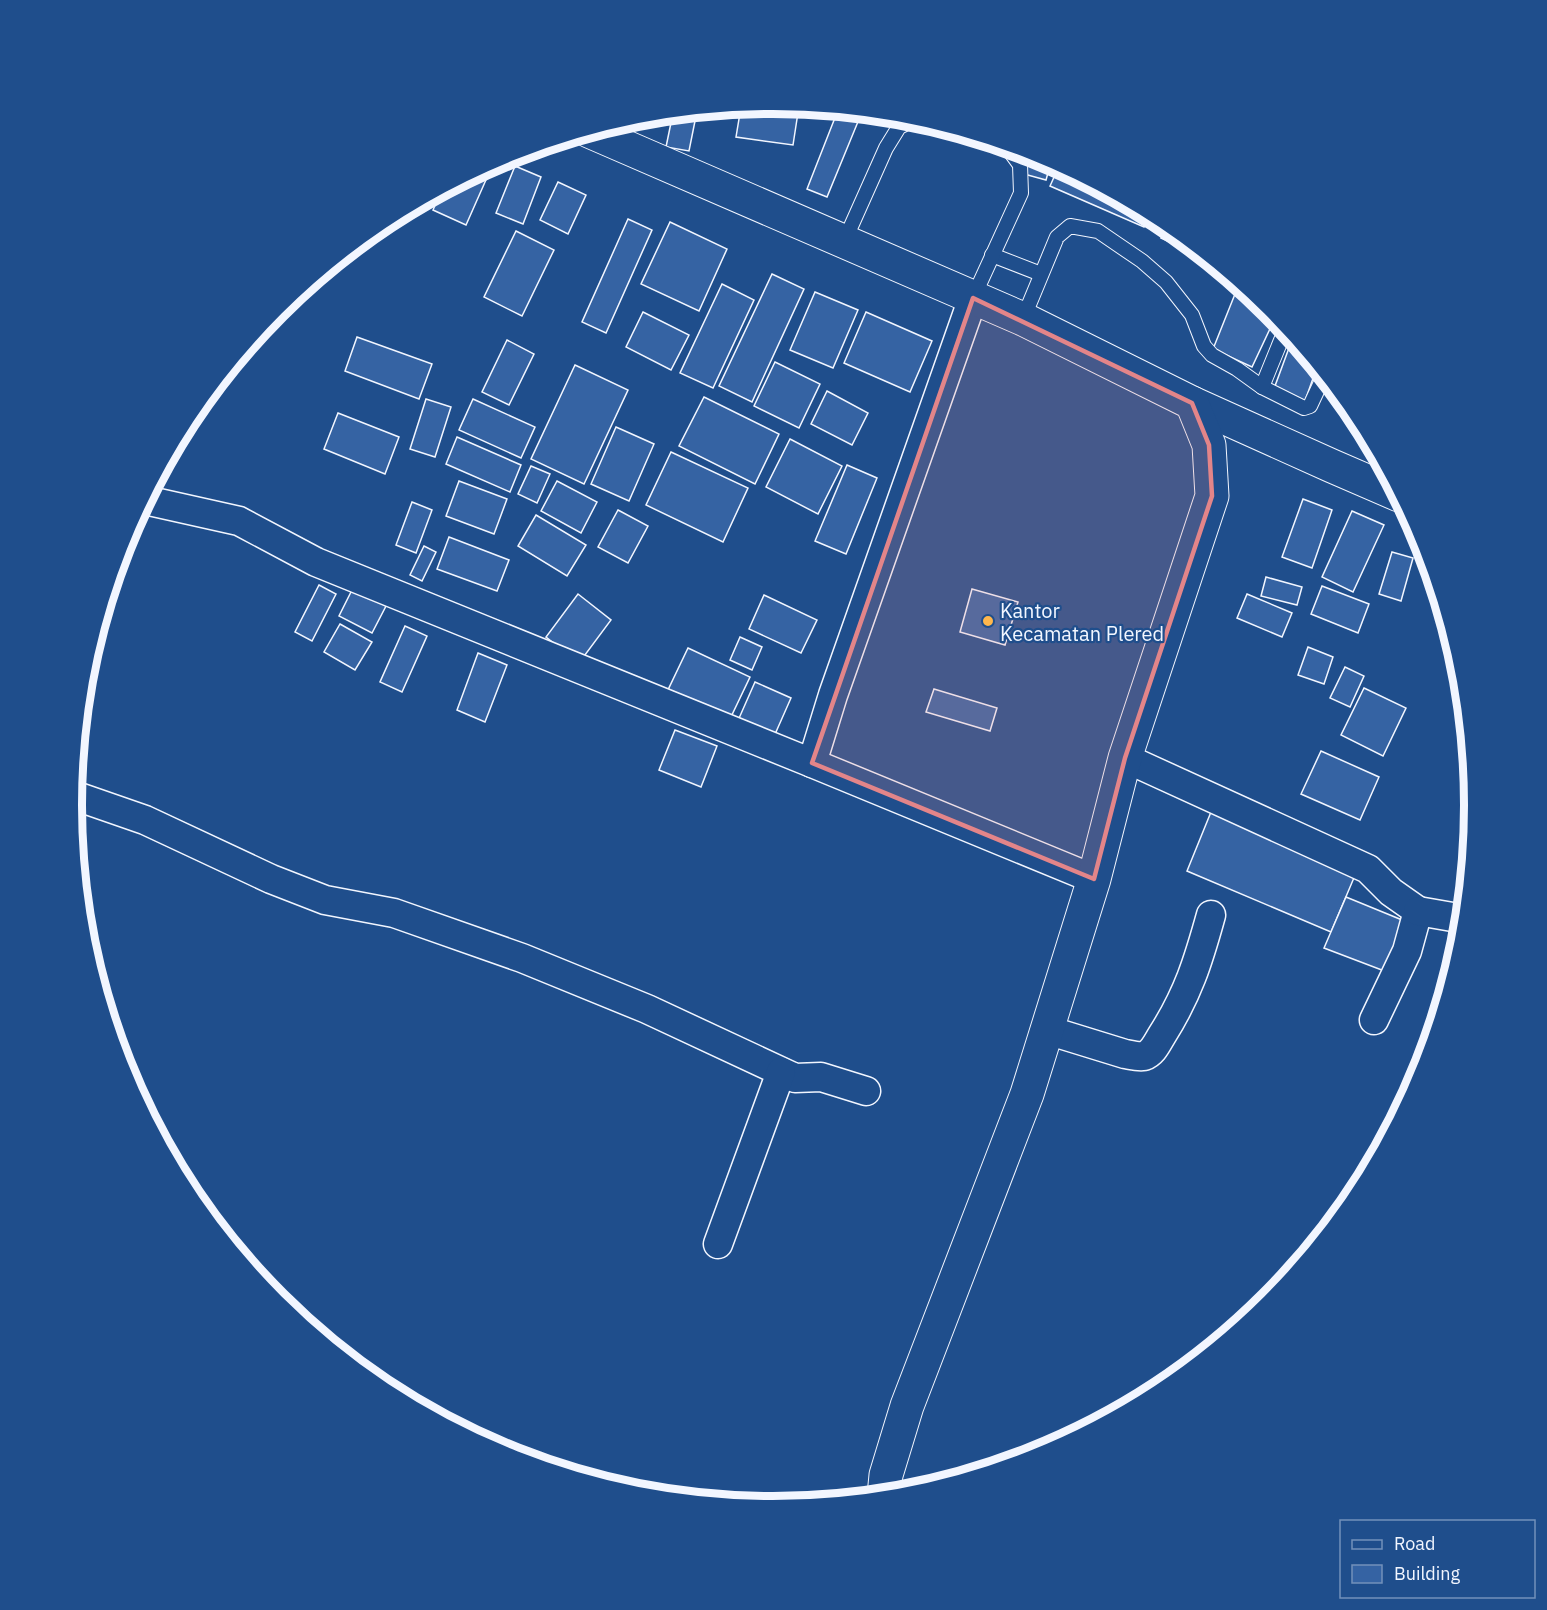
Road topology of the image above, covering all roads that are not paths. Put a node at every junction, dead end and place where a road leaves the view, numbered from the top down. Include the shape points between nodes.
1 (901, 126) edge
2 (601, 136) edge
3 (1015, 158) edge
4 (844, 242) junction
5 (992, 255) junction
6 (1041, 274) junction
7 (973, 298) junction
8 (1023, 319) junction
9 (1282, 337) edge
10 (1321, 383) edge
11 (1262, 387) junction
12 (1192, 403) junction
13 (1388, 490) edge
14 (153, 502) edge
15 (1125, 759) junction
16 (812, 763) junction
17 (82, 798) edge
18 (1094, 879) junction
19 (1418, 911) junction
20 (1210, 915) dead end
21 (1455, 917) edge
22 (1374, 1020) dead end
23 (1047, 1030) junction
24 (781, 1072) junction
25 (866, 1092) dead end
26 (718, 1244) dead end
27 (885, 1487) edge

1 - 4 lane
2 - 4 main road
3 - 5 lane via 1020,165 1021,193
4 - 7 main road
5 - 6 lane
5 - 7 lane
6 - 8 lane
6 - 11 lane via 1057,237 1070,226 1098,231 1166,282 1192,315 1204,346 1212,355
7 - 8 main road
7 - 16 street
8 - 12 main road
9 - 11 lane
10 - 11 lane via 1310,406 1304,408
12 - 13 main road
12 - 15 main road via 1209,445 1212,496
14 - 16 street via 239,521 316,562
15 - 18 main road
15 - 19 street via 1368,869
16 - 18 street
17 - 24 street via 145,820 325,900 394,913 522,958 647,1009
18 - 23 main road
19 - 21 street
19 - 22 street via 1407,951
20 - 23 street via 1194,975 1178,1010 1155,1048 1147,1054 1125,1054
23 - 27 main road via 1027,1094 907,1406
24 - 25 street via 795,1078 821,1077
24 - 26 street

